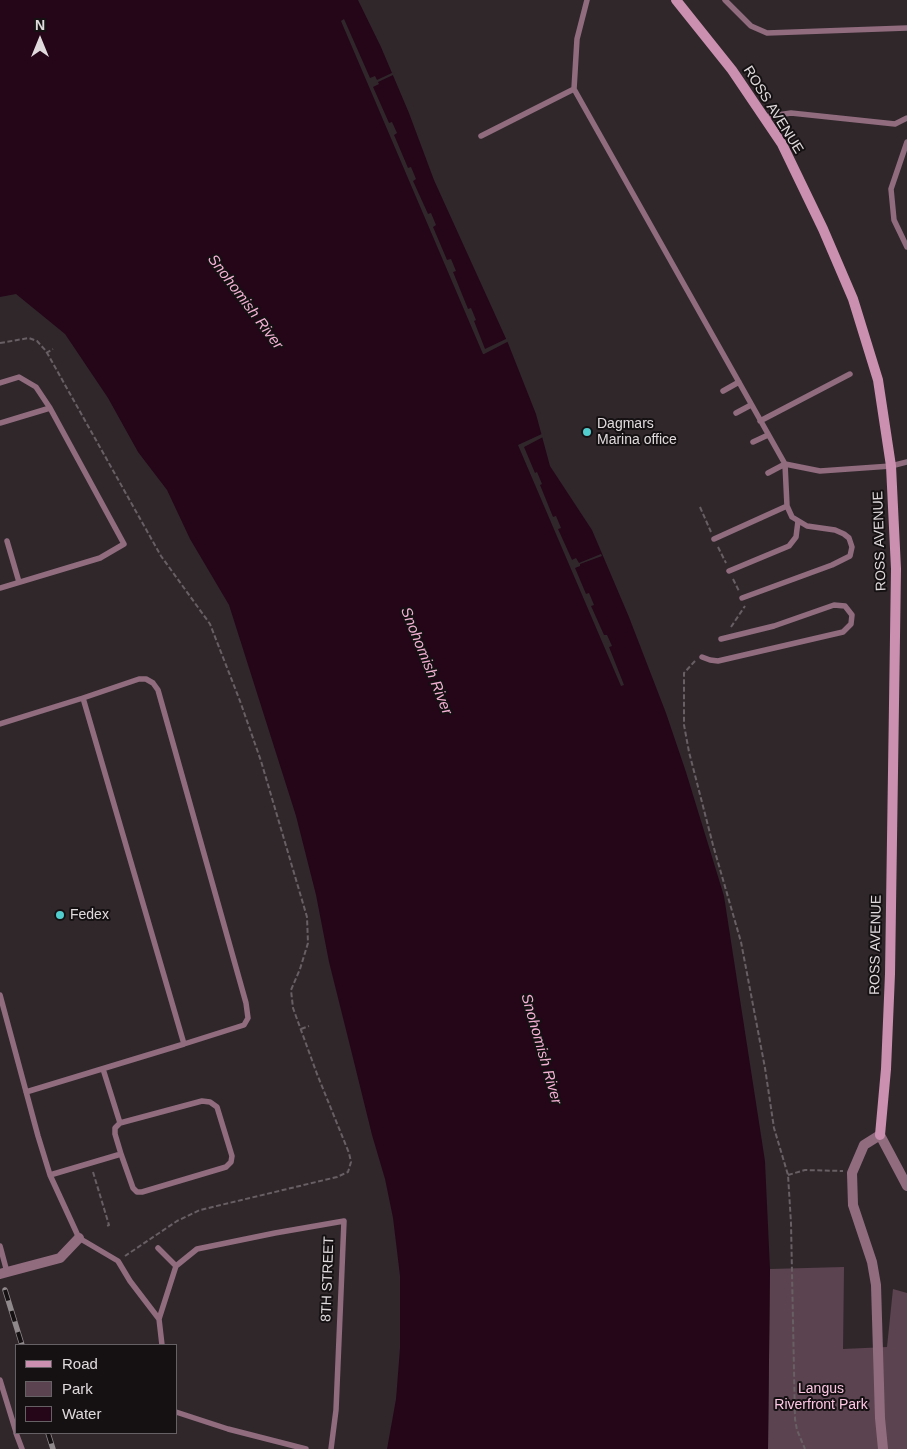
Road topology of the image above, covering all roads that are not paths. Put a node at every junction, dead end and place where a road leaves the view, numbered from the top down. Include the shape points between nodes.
1 (587, 0) edge
2 (676, 0) edge
3 (725, 0) edge
4 (907, 28) edge
5 (574, 90) junction
6 (764, 117) junction
7 (907, 118) edge
8 (482, 136) dead end
9 (907, 142) edge
10 (907, 246) edge
11 (850, 374) dead end
12 (738, 382) junction
13 (0, 383) edge
14 (723, 390) dead end
15 (751, 404) junction
16 (50, 408) junction
17 (736, 413) dead end
18 (760, 420) junction
19 (0, 423) edge
20 (768, 435) junction
21 (753, 442) dead end
22 (907, 462) edge
23 (784, 464) junction
24 (891, 466) junction
25 (768, 472) dead end
26 (786, 506) junction
27 (798, 521) junction
28 (714, 538) road end
29 (7, 541) dead end
30 (729, 571) road end
31 (19, 582) junction
32 (0, 588) edge
33 (742, 598) road end
34 (721, 639) road end
35 (702, 656) road end
36 (83, 698) junction
37 (0, 724) edge
38 (0, 995) edge
39 (184, 1044) junction
40 (103, 1069) junction
41 (26, 1092) junction
42 (120, 1123) junction
43 (880, 1136) junction
44 (121, 1154) junction
45 (50, 1175) junction
46 (907, 1186) edge
47 (79, 1238) junction
48 (0, 1246) edge
49 (158, 1248) dead end
50 (176, 1266) junction
51 (4, 1273) edge
52 (159, 1319) junction
53 (162, 1344) edge
54 (0, 1380) edge
55 (178, 1413) edge
56 (15, 1429) edge
57 (17, 1434) edge
58 (22, 1449) edge
59 (306, 1449) edge
60 (331, 1449) edge
61 (883, 1449) edge

1 - 5 lane via 577,39
2 - 6 street, ROSS AVENUE via 732,70
3 - 4 lane via 751,26 767,33
5 - 8 lane
5 - 12 lane
6 - 7 lane via 791,113 895,124
6 - 24 street, ROSS AVENUE via 782,144 853,299 878,380
9 - 10 lane via 891,188 894,220
11 - 18 lane
12 - 14 lane
12 - 15 lane
13 - 16 lane via 19,377 36,387
15 - 17 lane
15 - 18 lane
16 - 19 lane
16 - 31 lane via 124,544 100,558
18 - 20 lane
20 - 21 lane
20 - 23 lane
22 - 24 lane
23 - 24 lane via 820,471
23 - 25 lane
23 - 26 lane
24 - 43 street, ROSS AVENUE via 896,569 890,974
26 - 27 lane
26 - 28 lane
27 - 30 lane via 796,537 789,546
27 - 33 lane via 806,526 844,534 852,548 850,556
29 - 31 lane
31 - 32 lane
34 - 35 lane via 774,626 834,604 845,606 852,615 851,624 843,632 718,661
36 - 37 lane
36 - 39 lane
36 - 39 lane via 139,679 153,683 158,690 248,1018 244,1025
38 - 41 lane
39 - 40 lane
40 - 41 lane
40 - 42 lane
41 - 45 lane
42 - 44 lane via 115,1134
42 - 44 lane via 202,1101 210,1102 217,1107 232,1156 226,1167 137,1192 132,1188
43 - 46 street
43 - 61 street via 864,1144 853,1172 853,1205 872,1262 876,1285
44 - 45 lane
45 - 47 lane
47 - 51 street via 60,1258
47 - 52 lane via 118,1261
48 - 51 lane
49 - 50 lane
50 - 52 lane
50 - 60 lane, 8TH STREET via 197,1249 344,1221 336,1410
52 - 53 lane
54 - 56 lane
55 - 59 lane
57 - 58 lane

